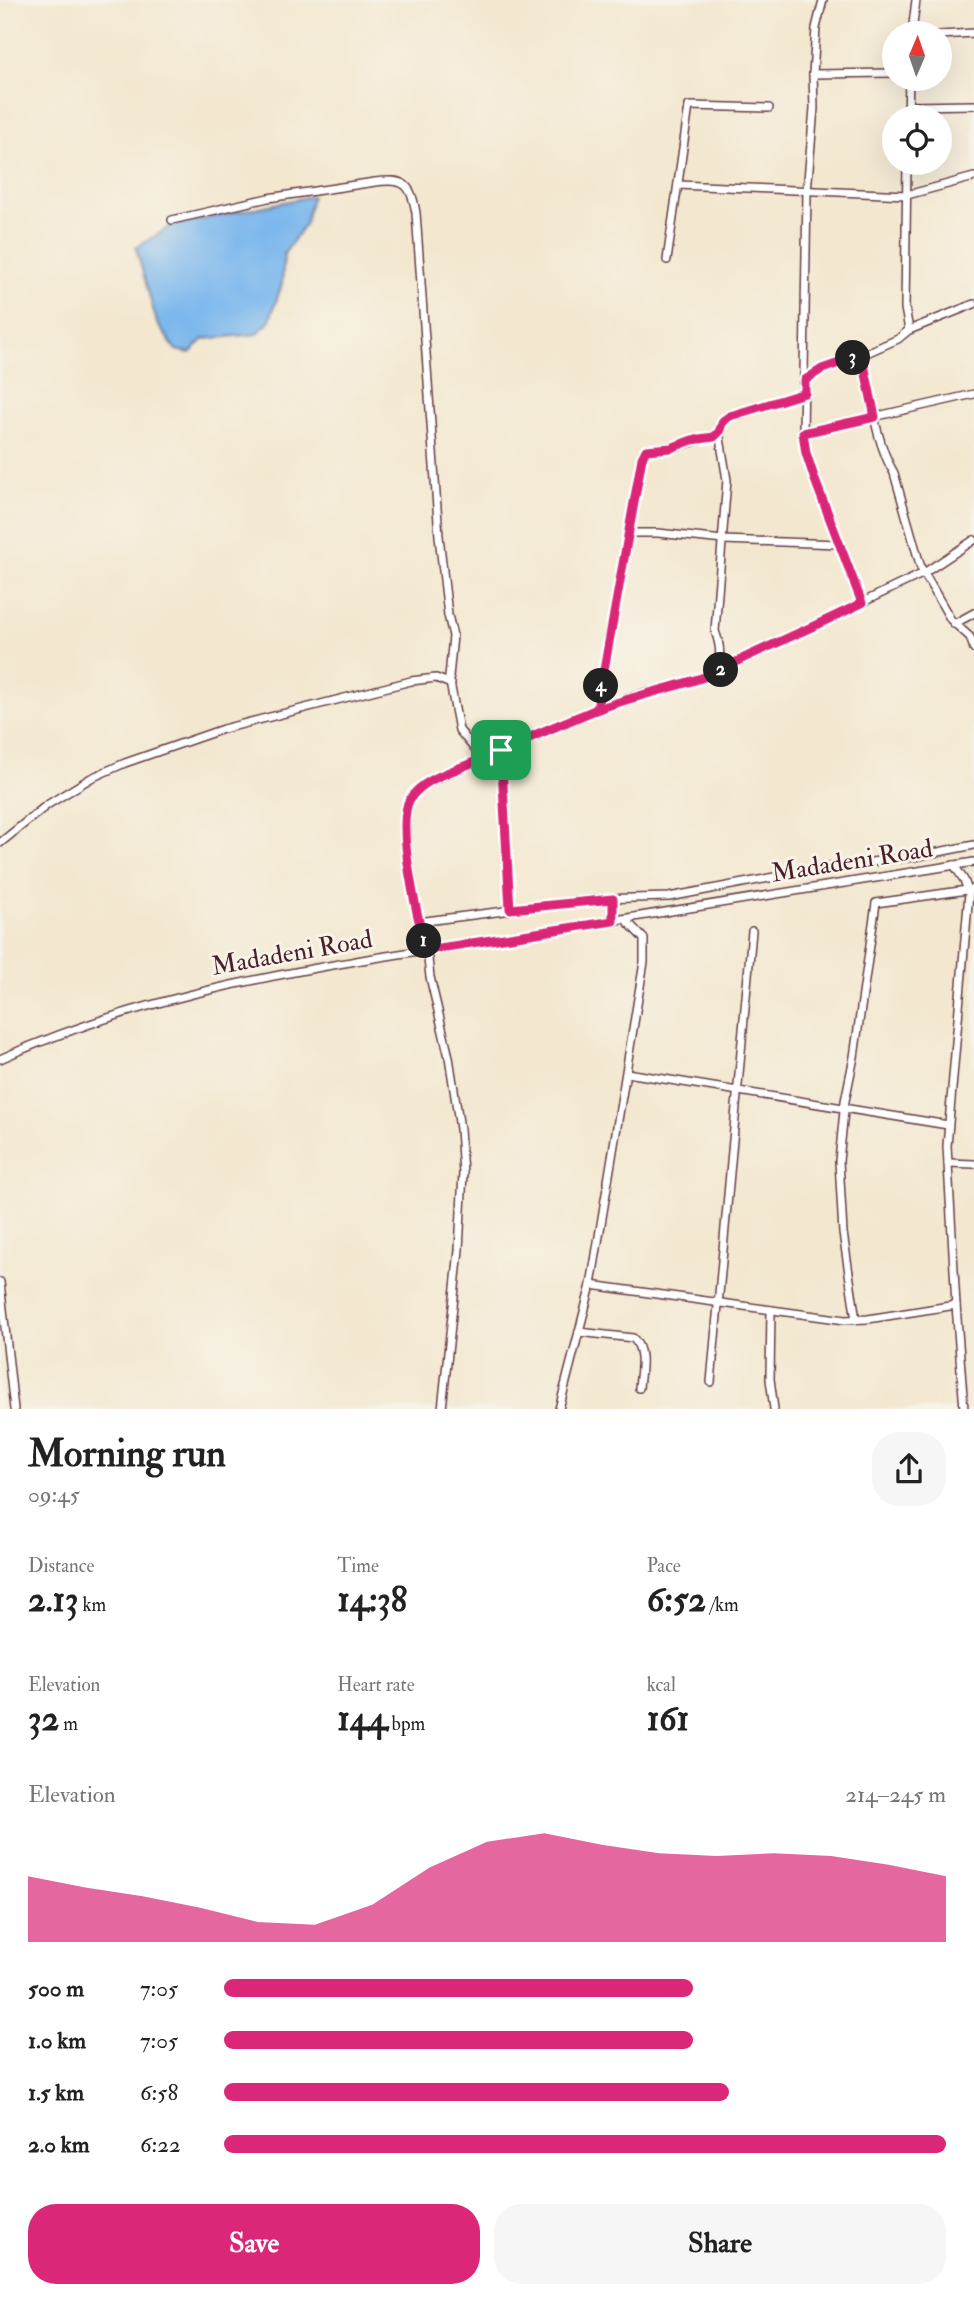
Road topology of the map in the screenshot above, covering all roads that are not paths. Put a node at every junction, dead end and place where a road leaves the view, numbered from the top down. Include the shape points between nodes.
1 (823, 0) edge
2 (916, 0) edge
3 (913, 21) edge
4 (974, 33) edge
5 (952, 34) edge
6 (882, 73) edge
7 (813, 74) junction
8 (952, 105) edge
9 (974, 105) edge
10 (769, 108) dead end
11 (907, 175) edge
12 (974, 177) edge
13 (678, 185) junction
14 (807, 192) junction
15 (907, 194) junction
16 (172, 220) dead end
17 (667, 260) dead end
18 (974, 304) edge
19 (909, 330) junction
20 (862, 355) junction
21 (805, 380) junction
22 (805, 393) junction
23 (974, 394) edge
24 (875, 417) junction
25 (719, 432) junction
26 (803, 433) junction
27 (629, 533) junction
28 (723, 540) junction
29 (974, 540) edge
30 (839, 544) junction
31 (924, 573) junction
32 (862, 603) junction
33 (974, 613) edge
34 (954, 624) junction
35 (974, 649) edge
36 (716, 673) junction
37 (451, 684) junction
38 (597, 709) junction
39 (501, 750) junction
40 (482, 758) junction
41 (0, 843) edge
42 (974, 845) edge
43 (974, 862) edge
44 (954, 865) junction
45 (971, 889) edge
46 (613, 899) junction
47 (510, 909) junction
48 (625, 919) junction
49 (613, 921) junction
50 (418, 922) junction
51 (752, 931) dead end
52 (427, 950) junction
53 (0, 1059) edge
54 (627, 1073) junction
55 (737, 1091) junction
56 (844, 1109) junction
57 (948, 1125) junction
58 (948, 1163) junction
59 (974, 1164) edge
60 (0, 1282) edge
61 (591, 1285) junction
62 (719, 1303) junction
63 (956, 1306) junction
64 (772, 1310) junction
65 (856, 1320) junction
66 (579, 1332) junction
67 (711, 1382) dead end
68 (639, 1388) dead end
69 (14, 1409) edge
70 (442, 1409) edge
71 (559, 1409) edge
72 (774, 1409) edge
73 (964, 1409) edge

1 - 7 street
2 - 3 street
4 - 5 street
6 - 7 street
7 - 14 street
8 - 9 street
10 - 13 street via 689,106
11 - 15 street
12 - 15 street
13 - 14 street
13 - 17 street
14 - 15 street
14 - 21 street
15 - 19 street via 905,308
16 - 37 street via 268,198 375,182 392,180 409,189 416,213 439,536 453,636
18 - 19 street
19 - 20 street via 898,340
20 - 21 street
20 - 24 street
21 - 22 street
22 - 25 street via 730,416
22 - 26 street
23 - 24 street
24 - 26 street
24 - 31 street
25 - 27 street via 710,439 646,450
25 - 28 street via 727,480
26 - 30 street
27 - 28 street
27 - 38 street
28 - 30 street
28 - 36 street via 715,631 721,658
29 - 31 street
30 - 32 street
31 - 32 street
31 - 34 street
32 - 36 street
33 - 34 street
34 - 35 street via 970,637
36 - 38 street
37 - 40 street via 459,730
37 - 41 street via 436,678 411,681 196,737 91,778 37,812
38 - 39 street
39 - 40 street
39 - 47 street
40 - 50 street via 422,786 406,806
42 - 46 street via 652,900
43 - 44 street, Madadeni Road
44 - 45 street
44 - 48 street, Madadeni Road
45 - 56 street via 876,903
45 - 57 street
46 - 47 street
46 - 49 street
47 - 50 street
48 - 49 street, Madadeni Road
48 - 54 street via 643,936 645,945
49 - 52 street, Madadeni Road
50 - 52 street
51 - 55 street
52 - 53 street, Madadeni Road via 251,981 148,1005
52 - 70 street via 449,1057 463,1173
54 - 55 street
54 - 61 street
55 - 56 street
55 - 62 street
56 - 57 street
56 - 65 street via 839,1179
57 - 58 street
58 - 59 street
58 - 63 street
60 - 69 street
61 - 62 street
61 - 66 street
62 - 64 street
62 - 67 street
63 - 65 street
63 - 73 street
64 - 65 street
64 - 72 street
66 - 68 street via 633,1338 641,1351
66 - 71 street

